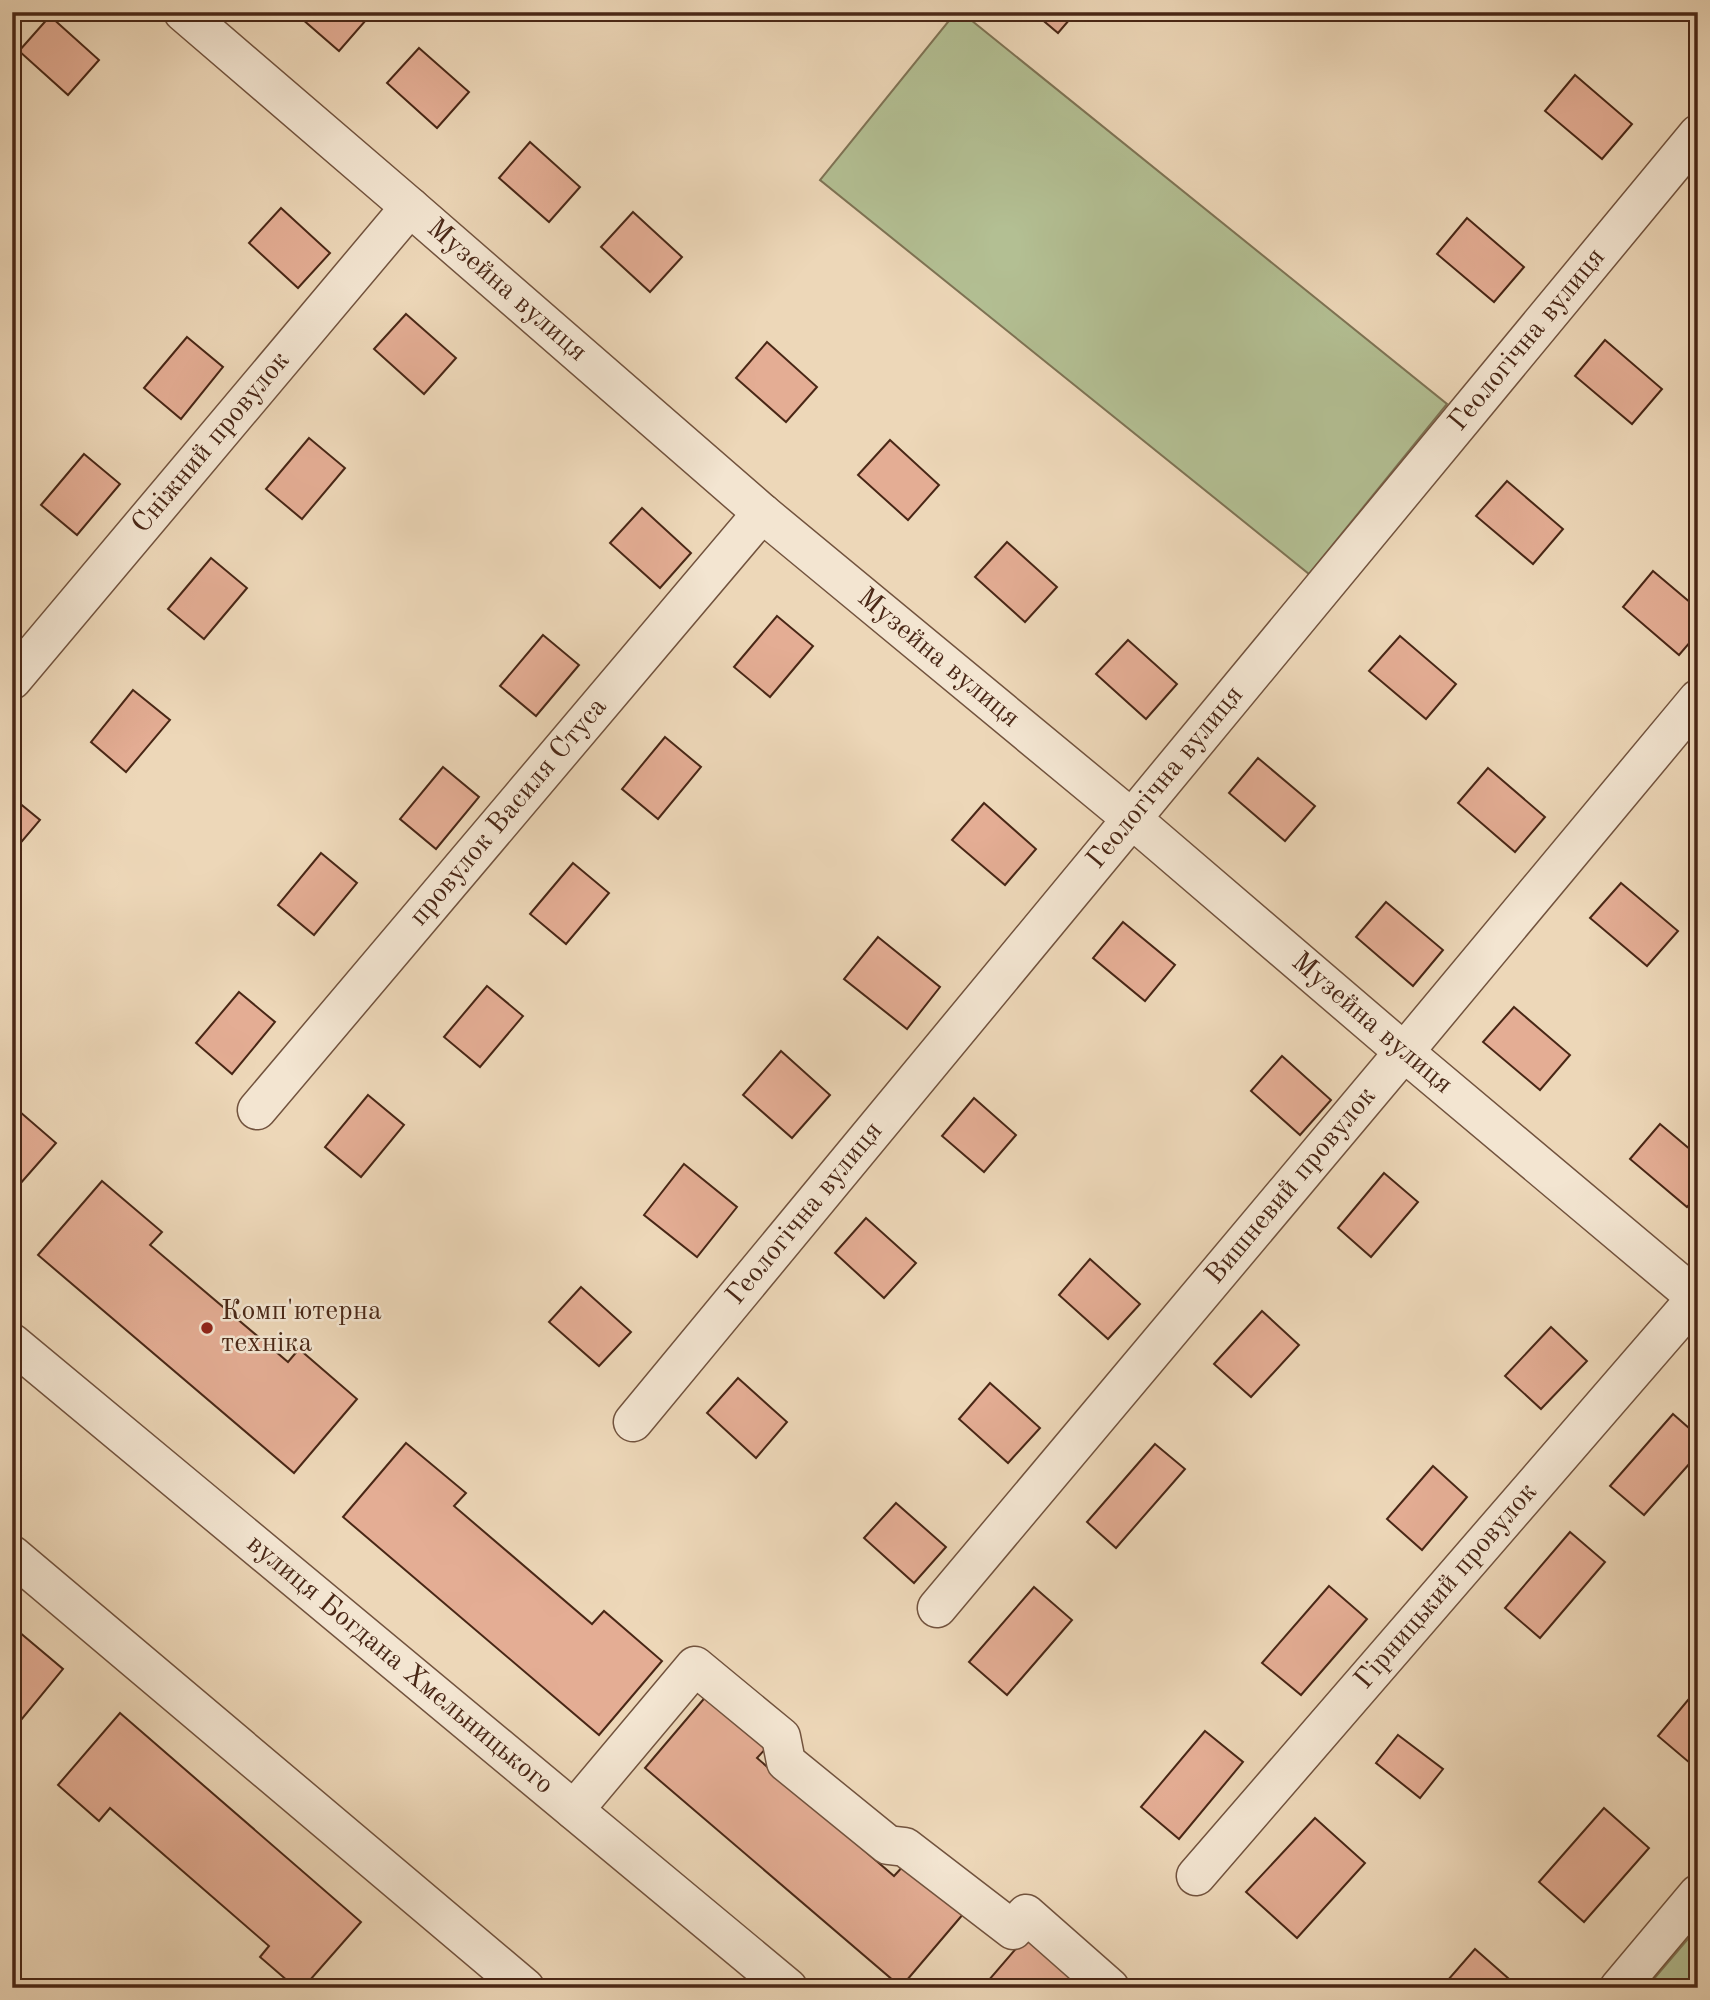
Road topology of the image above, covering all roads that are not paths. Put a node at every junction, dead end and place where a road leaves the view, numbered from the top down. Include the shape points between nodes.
1 (183, 12) edge
2 (1698, 134) edge
3 (410, 207) junction
4 (762, 513) junction
5 (12, 680) edge
6 (1698, 699) edge
7 (1132, 819) junction
8 (1404, 1052) junction
9 (257, 1110) dead end
10 (1697, 1298) edge
11 (12, 1343) edge
12 (634, 1422) dead end
13 (12, 1555) edge
14 (937, 1608) dead end
15 (574, 1810) junction
16 (1196, 1877) dead end
17 (1698, 1894) edge
18 (525, 1988) edge
19 (788, 1988) edge
20 (1110, 1988) edge
21 (1619, 1988) edge

1 - 3 street, Музейна вулиця
2 - 7 street, Геологічна вулиця
3 - 4 street, Музейна вулиця
3 - 5 street, Сніжний провулок
4 - 7 street, Музейна вулиця
4 - 9 street, провулок Василя Стуса
6 - 8 street, Вишневий провулок
7 - 8 street, Музейна вулиця
7 - 12 street, Геологічна вулиця
8 - 10 street, Музейна вулиця
8 - 14 street, Вишневий провулок
10 - 16 street, Гірницький провулок
11 - 15 street, вулиця Богдана Хмельницького
13 - 18 street
15 - 19 street, вулиця Богдана Хмельницького
15 - 20 street via 695,1666 780,1737 786,1762 888,1845 905,1847 1013,1930 1026,1914
17 - 21 street

